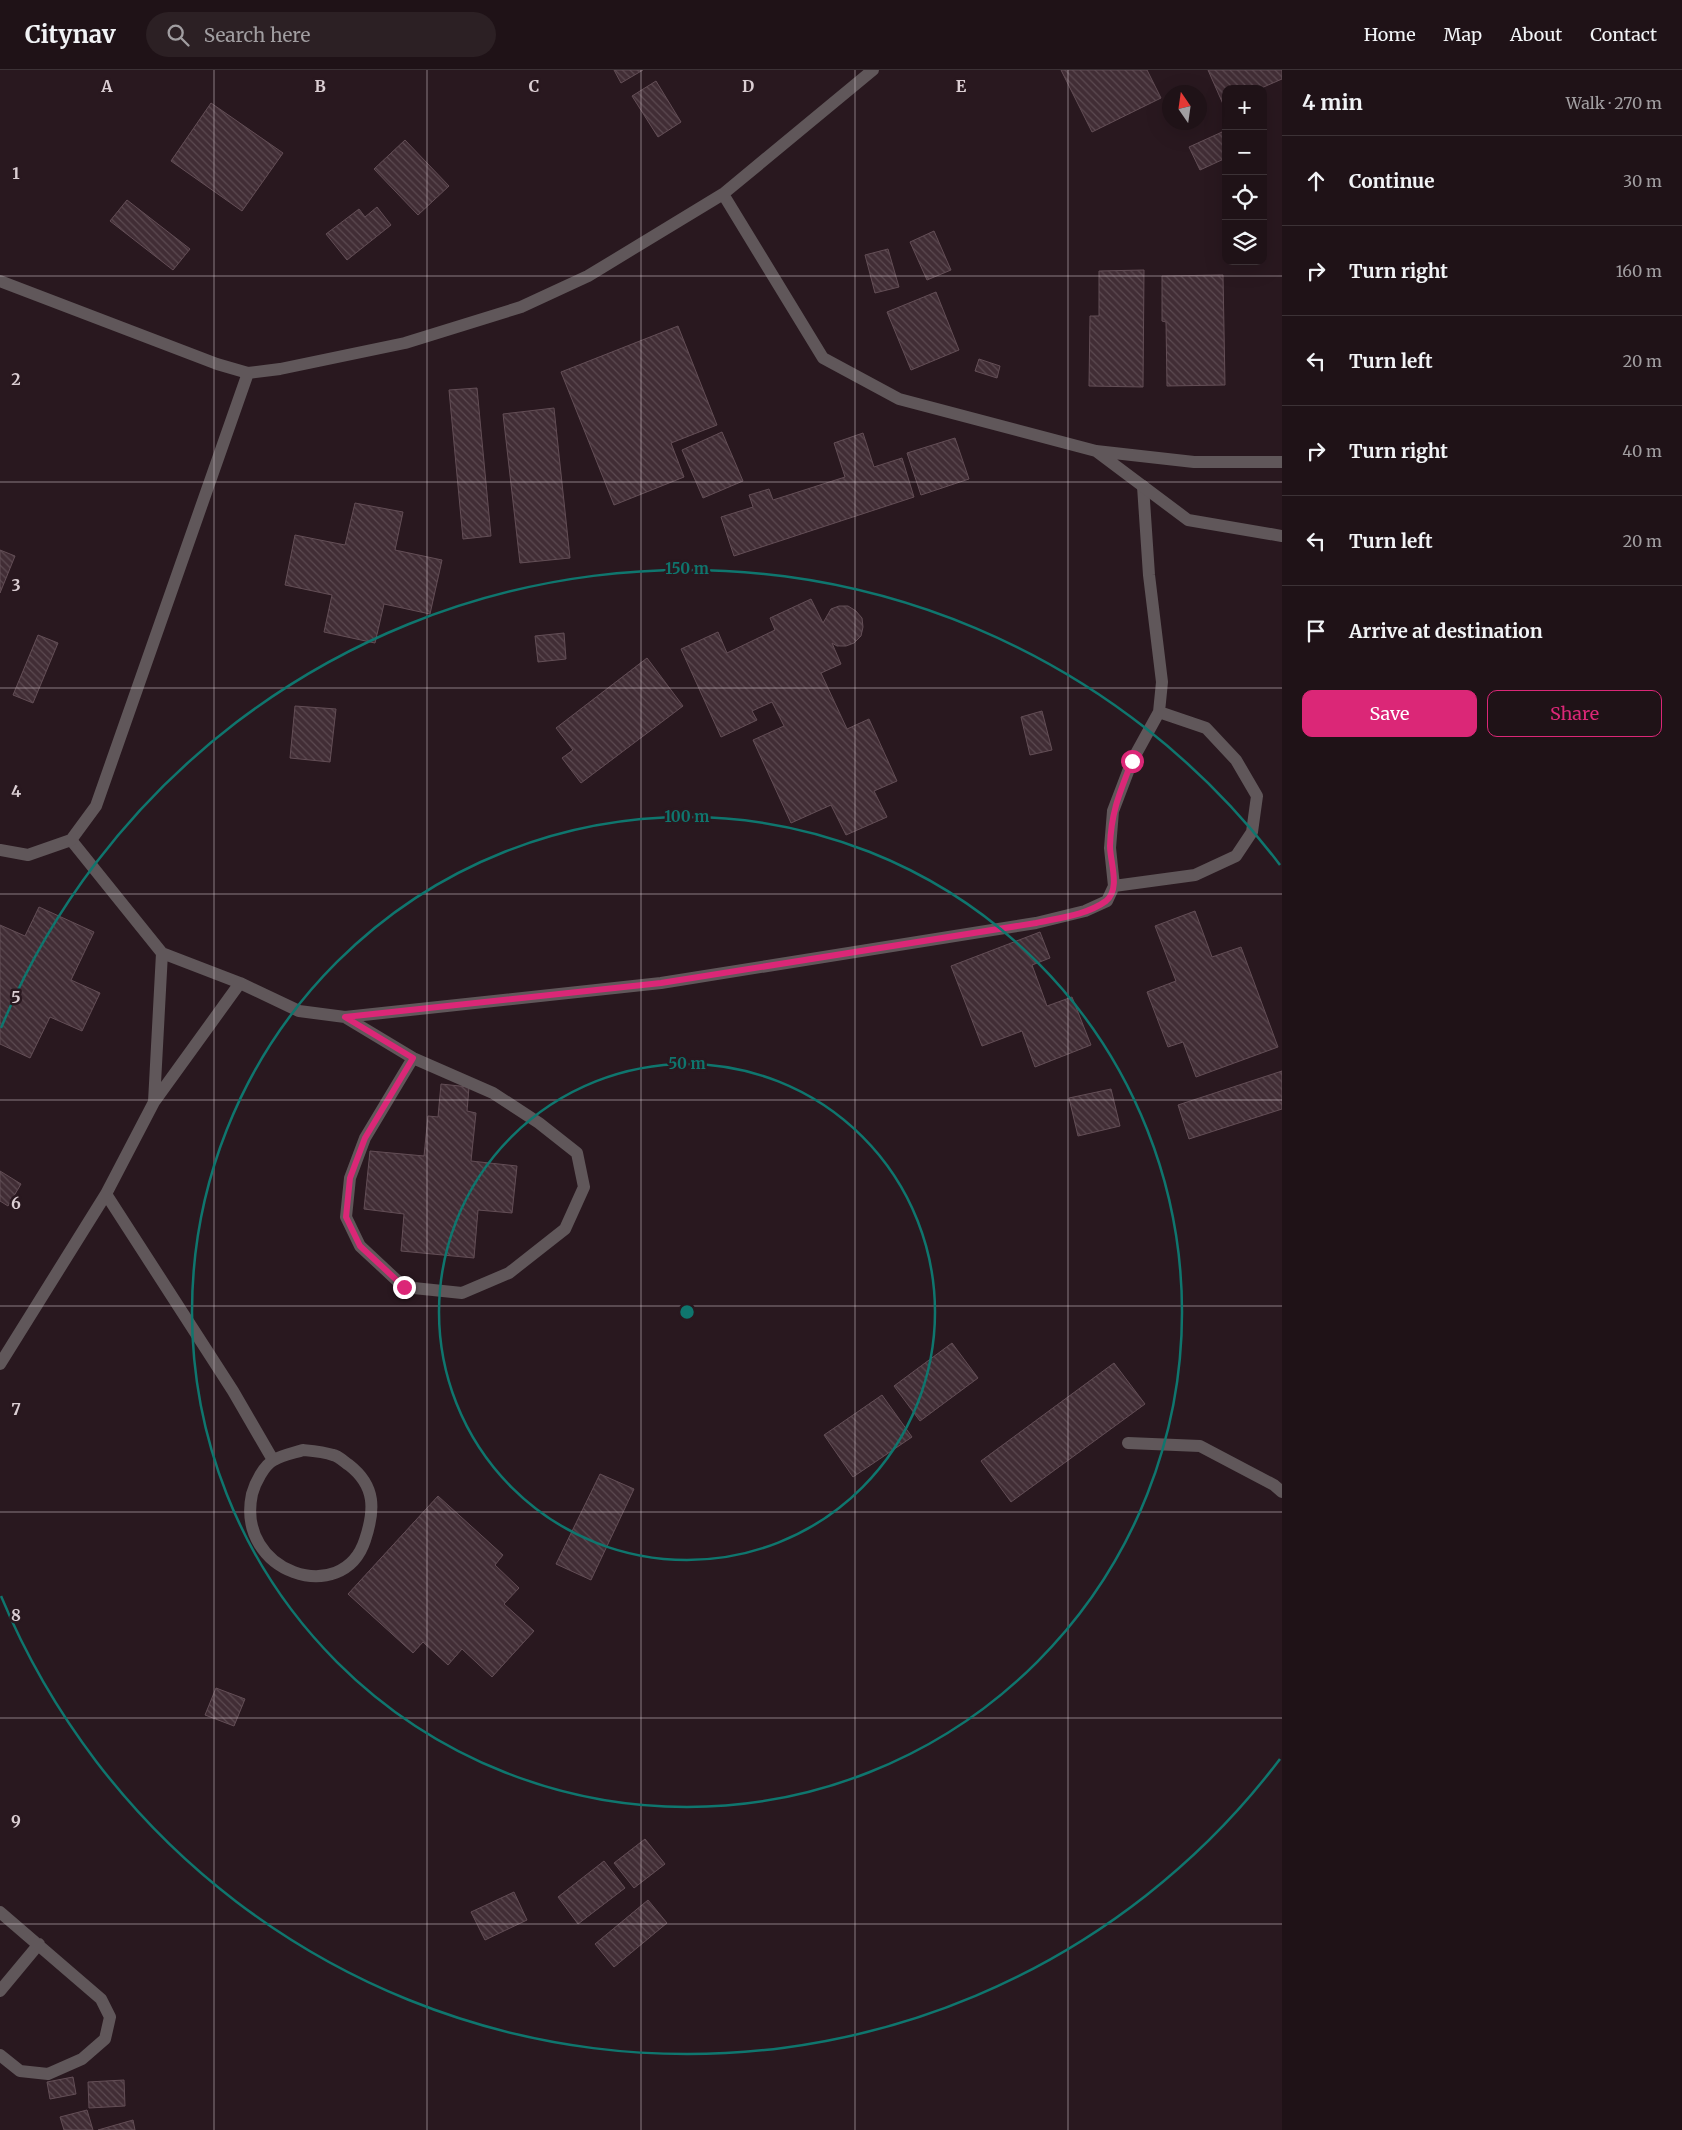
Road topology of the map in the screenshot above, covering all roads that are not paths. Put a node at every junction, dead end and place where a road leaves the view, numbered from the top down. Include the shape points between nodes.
1 (873, 70) edge
2 (723, 194) junction
3 (0, 281) edge
4 (248, 373) junction
5 (1096, 451) junction
6 (1282, 462) edge
7 (1143, 486) junction
8 (1282, 536) edge
9 (1158, 712) junction
10 (70, 840) junction
11 (0, 850) edge
12 (1114, 886) junction
13 (162, 953) junction
14 (240, 983) junction
15 (345, 1017) junction
16 (413, 1058) junction
17 (154, 1102) junction
18 (106, 1194) junction
19 (0, 1364) edge
20 (1128, 1443) dead end
21 (272, 1460) junction
22 (1282, 1492) edge
23 (0, 1912) edge
24 (40, 1944) junction
25 (0, 1991) edge
26 (0, 2055) edge

1 - 2 street
2 - 4 street via 588,276 521,306 405,343 280,370
2 - 5 street via 823,358 899,399
3 - 4 street
4 - 10 street via 96,806
5 - 6 street via 1194,462
5 - 7 street
7 - 8 street via 1188,520
7 - 9 street via 1149,575 1162,682
9 - 12 street via 1132,761 1113,810 1110,848
9 - 12 street via 1206,728 1236,760 1257,796 1252,832 1236,856 1195,875
10 - 11 street via 28,855
10 - 13 street
12 - 15 street via 1107,901 1085,912 1036,923 661,983
13 - 14 street
13 - 17 street
14 - 15 street via 299,1011
14 - 17 street
15 - 16 street
16 - 16 street via 493,1093 539,1124 576,1153 584,1187 565,1229 509,1273 462,1293 404,1287 360,1246 346,1217 350,1178 365,1138
17 - 18 street
18 - 19 street
18 - 21 street via 233,1391
20 - 22 street via 1200,1446
21 - 21 street via 255,1483 248,1511 256,1540 274,1562 300,1575 329,1576 351,1562 362,1549 369,1529 373,1499 361,1474 335,1455 303,1450
23 - 24 street
24 - 25 street
24 - 26 street via 102,1999 110,2017 105,2039 82,2059 48,2074 20,2071

